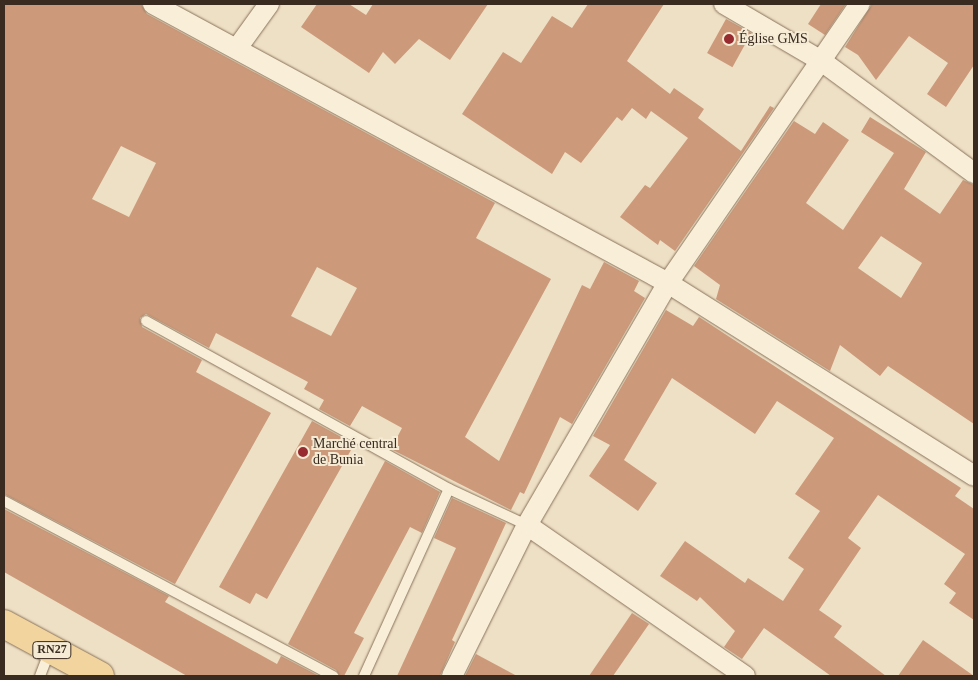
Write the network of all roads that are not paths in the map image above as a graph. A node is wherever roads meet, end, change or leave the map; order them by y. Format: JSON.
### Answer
{"nodes":[{"id":1,"x":153,"y":4,"type":"edge"},
{"id":2,"x":269,"y":4,"type":"edge"},
{"id":3,"x":724,"y":4,"type":"edge"},
{"id":4,"x":860,"y":4,"type":"edge"},
{"id":5,"x":238,"y":47,"type":"junction"},
{"id":6,"x":820,"y":60,"type":"junction"},
{"id":7,"x":974,"y":173,"type":"edge"},
{"id":8,"x":668,"y":283,"type":"junction"},
{"id":9,"x":146,"y":321,"type":"dead end"},
{"id":10,"x":974,"y":476,"type":"edge"},
{"id":11,"x":449,"y":489,"type":"junction"},
{"id":12,"x":4,"y":500,"type":"edge"},
{"id":13,"x":527,"y":525,"type":"junction"},
{"id":14,"x":4,"y":624,"type":"edge"},
{"id":15,"x":51,"y":649,"type":"junction"},
{"id":16,"x":40,"y":676,"type":"edge"},
{"id":17,"x":100,"y":676,"type":"edge"},
{"id":18,"x":332,"y":676,"type":"edge"},
{"id":19,"x":364,"y":676,"type":"edge"},
{"id":20,"x":452,"y":676,"type":"edge"},
{"id":21,"x":746,"y":676,"type":"edge"}],
"edges":[{"from":1,"to":5,"type":"street"},
{"from":2,"to":5,"type":"street"},
{"from":3,"to":6,"type":"street"},
{"from":4,"to":6,"type":"street"},
{"from":5,"to":8,"type":"street"},
{"from":6,"to":7,"type":"street"},
{"from":6,"to":8,"type":"street"},
{"from":8,"to":10,"type":"street"},
{"from":8,"to":13,"type":"street"},
{"from":9,"to":11,"type":"lane"},
{"from":11,"to":13,"type":"lane"},
{"from":11,"to":19,"type":"lane"},
{"from":12,"to":18,"type":"lane"},
{"from":13,"to":20,"type":"street"},
{"from":13,"to":21,"type":"street"},
{"from":14,"to":15,"type":"main road","number":"RN27"},
{"from":15,"to":16,"type":"lane"},
{"from":15,"to":17,"type":"main road","number":"RN27"}]}
